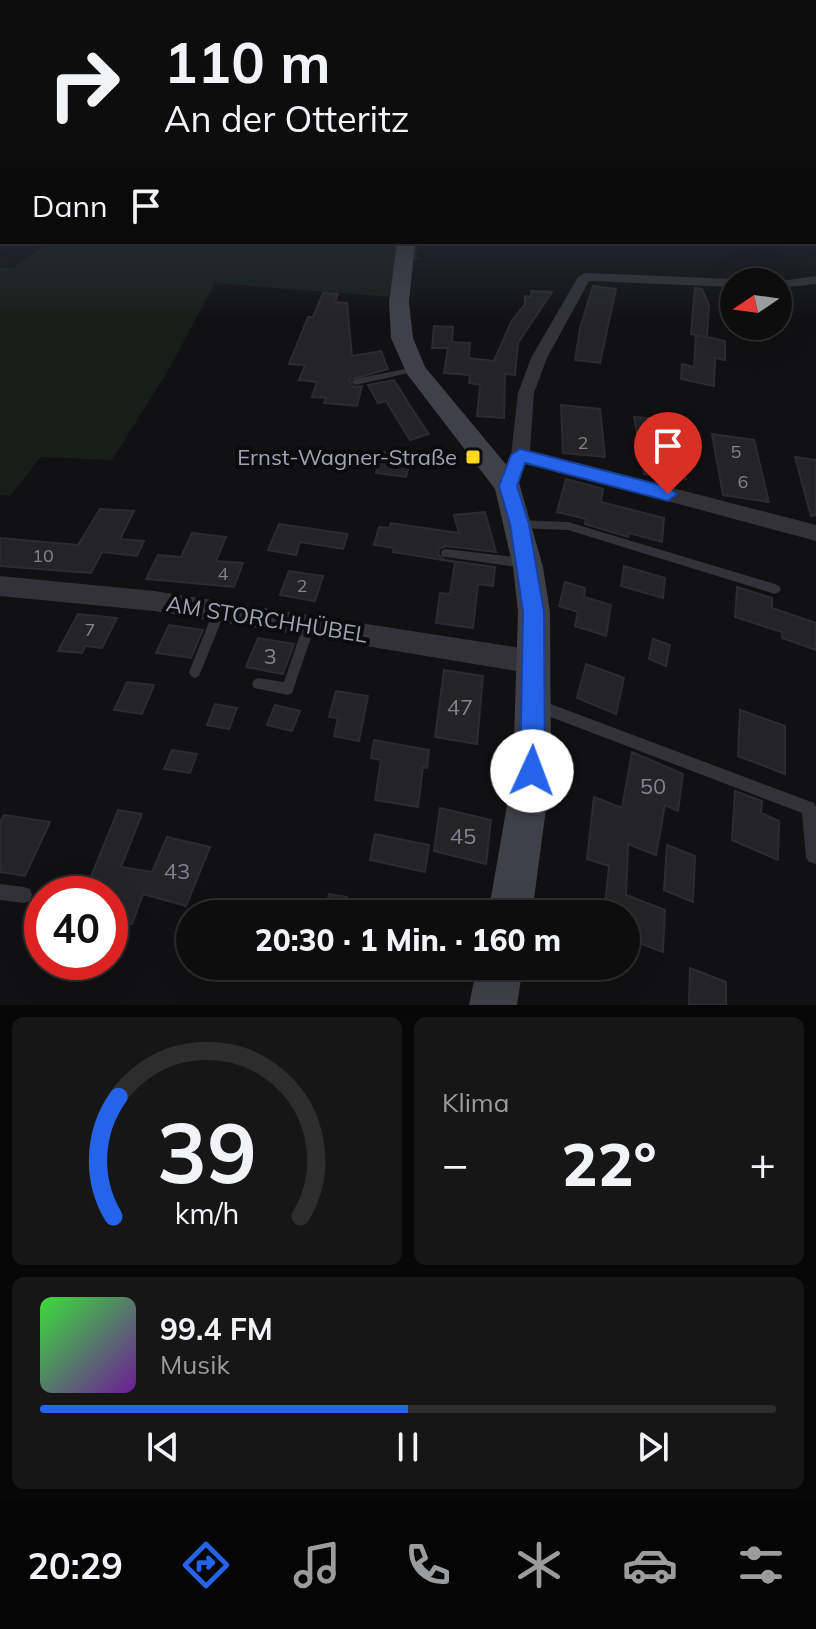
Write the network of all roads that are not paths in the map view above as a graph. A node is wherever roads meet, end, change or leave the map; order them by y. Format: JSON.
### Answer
{"nodes":[{"id":1,"x":406,"y":244,"type":"edge"},
{"id":2,"x":816,"y":280,"type":"edge"},
{"id":3,"x":720,"y":282,"type":"edge"},
{"id":4,"x":792,"y":283,"type":"edge"},
{"id":5,"x":415,"y":369,"type":"junction"},
{"id":6,"x":355,"y":382,"type":"dead end"},
{"id":7,"x":514,"y":470,"type":"junction"},
{"id":8,"x":520,"y":524,"type":"junction"},
{"id":9,"x":816,"y":533,"type":"edge"},
{"id":10,"x":446,"y":553,"type":"dead end"},
{"id":11,"x":528,"y":563,"type":"junction"},
{"id":12,"x":0,"y":586,"type":"edge"},
{"id":13,"x":775,"y":589,"type":"dead end"},
{"id":14,"x":219,"y":612,"type":"junction"},
{"id":15,"x":309,"y":626,"type":"junction"},
{"id":16,"x":534,"y":662,"type":"junction"},
{"id":17,"x":195,"y":672,"type":"dead end"},
{"id":18,"x":258,"y":684,"type":"dead end"},
{"id":19,"x":534,"y":704,"type":"junction"},
{"id":20,"x":814,"y":857,"type":"edge"},
{"id":21,"x":0,"y":892,"type":"edge"},
{"id":22,"x":24,"y":895,"type":"dead end"},
{"id":23,"x":512,"y":900,"type":"edge"},
{"id":24,"x":497,"y":980,"type":"edge"},
{"id":25,"x":493,"y":1005,"type":"edge"}],
"edges":[{"from":1,"to":5,"type":"street"},
{"from":2,"to":4,"type":"street"},
{"from":3,"to":7,"type":"street"},
{"from":5,"to":6,"type":"lane"},
{"from":5,"to":7,"type":"street"},
{"from":7,"to":8,"type":"street"},
{"from":7,"to":9,"type":"street"},
{"from":8,"to":11,"type":"street"},
{"from":8,"to":13,"type":"lane"},
{"from":10,"to":11,"type":"lane"},
{"from":11,"to":16,"type":"street"},
{"from":12,"to":14,"type":"street","name":"AM STORCHHÜBEL"},
{"from":14,"to":15,"type":"street","name":"AM STORCHHÜBEL"},
{"from":14,"to":17,"type":"lane"},
{"from":15,"to":16,"type":"street","name":"AM STORCHHÜBEL"},
{"from":15,"to":18,"type":"lane"},
{"from":16,"to":19,"type":"street"},
{"from":19,"to":20,"type":"lane"},
{"from":19,"to":23,"type":"street"},
{"from":21,"to":22,"type":"lane"},
{"from":24,"to":25,"type":"street"}]}
